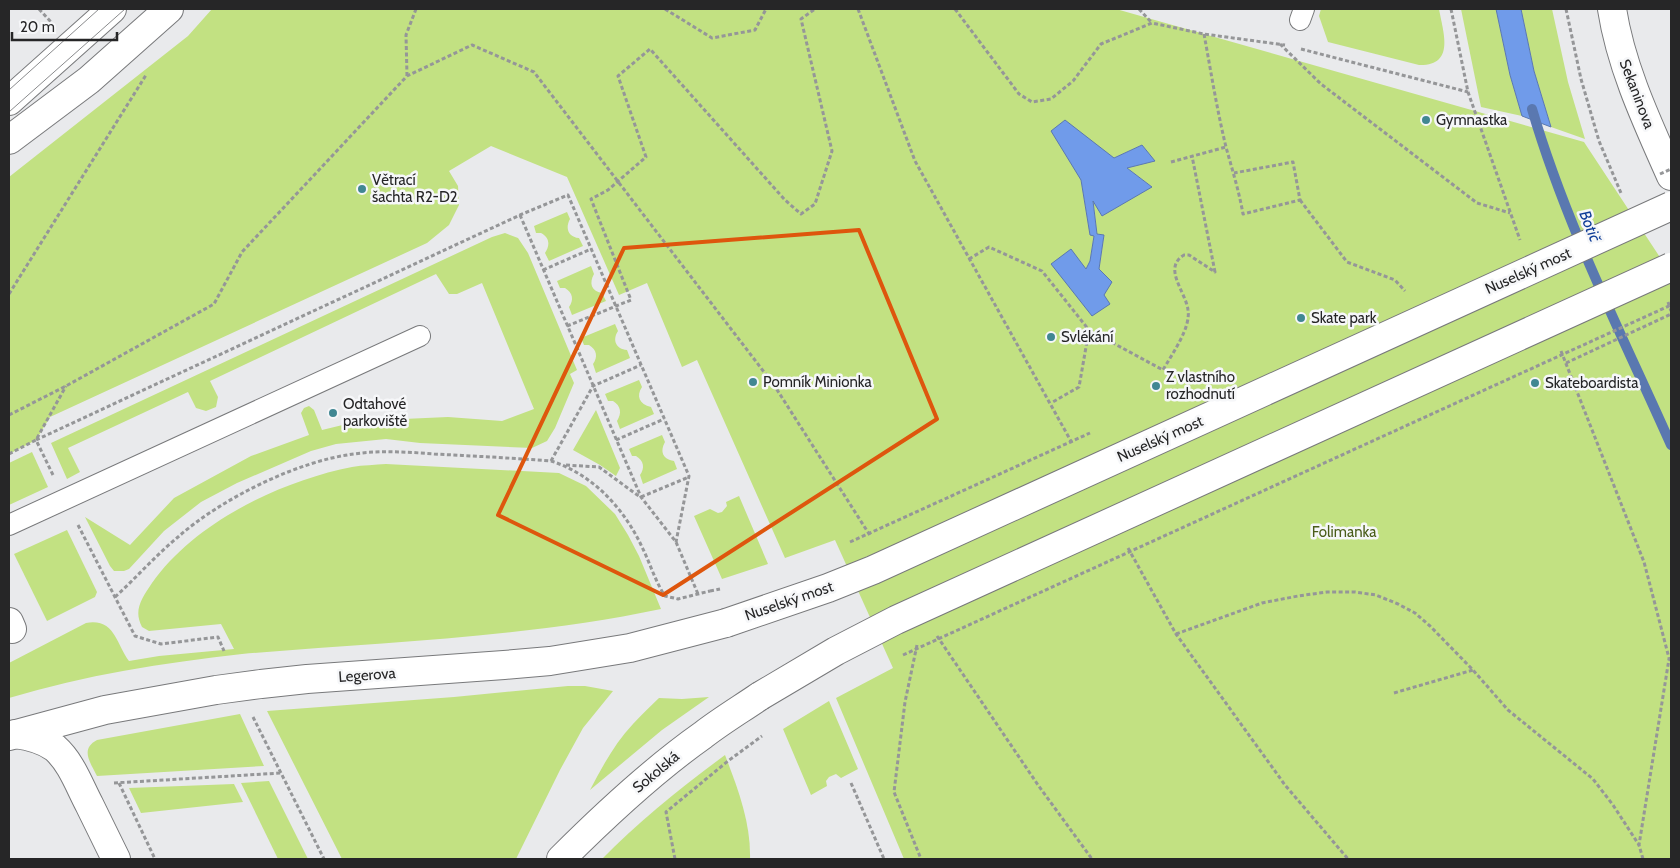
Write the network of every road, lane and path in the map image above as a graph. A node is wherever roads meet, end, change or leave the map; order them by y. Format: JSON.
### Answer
{"nodes":[{"id":1,"x":112,"y":9,"type":"edge"},
{"id":2,"x":169,"y":9,"type":"edge"},
{"id":3,"x":416,"y":9,"type":"edge"},
{"id":4,"x":666,"y":9,"type":"edge"},
{"id":5,"x":766,"y":9,"type":"edge"},
{"id":6,"x":815,"y":9,"type":"edge"},
{"id":7,"x":955,"y":9,"type":"edge"},
{"id":8,"x":1140,"y":9,"type":"edge"},
{"id":9,"x":1566,"y":9,"type":"edge"},
{"id":10,"x":1612,"y":9,"type":"edge"},
{"id":11,"x":1152,"y":23,"type":"junction"},
{"id":12,"x":1204,"y":34,"type":"junction"},
{"id":13,"x":1279,"y":44,"type":"junction"},
{"id":14,"x":1289,"y":46,"type":"dead end"},
{"id":15,"x":1298,"y":48,"type":"dead end"},
{"id":16,"x":149,"y":70,"type":"dead end"},
{"id":17,"x":406,"y":76,"type":"junction"},
{"id":18,"x":1468,"y":92,"type":"dead end"},
{"id":19,"x":9,"y":101,"type":"edge"},
{"id":20,"x":9,"y":140,"type":"edge"},
{"id":21,"x":1226,"y":147,"type":"junction"},
{"id":22,"x":1667,"y":152,"type":"edge"},
{"id":23,"x":1192,"y":156,"type":"junction"},
{"id":24,"x":1171,"y":162,"type":"dead end"},
{"id":25,"x":1234,"y":173,"type":"junction"},
{"id":26,"x":1662,"y":176,"type":"edge"},
{"id":27,"x":618,"y":182,"type":"junction"},
{"id":28,"x":1626,"y":189,"type":"dead end"},
{"id":29,"x":1617,"y":194,"type":"dead end"},
{"id":30,"x":1622,"y":195,"type":"dead end"},
{"id":31,"x":1671,"y":206,"type":"edge"},
{"id":32,"x":1510,"y":213,"type":"dead end"},
{"id":33,"x":520,"y":215,"type":"junction"},
{"id":34,"x":1526,"y":235,"type":"dead end"},
{"id":35,"x":1517,"y":239,"type":"dead end"},
{"id":36,"x":591,"y":249,"type":"junction"},
{"id":37,"x":970,"y":259,"type":"dead end"},
{"id":38,"x":1671,"y":266,"type":"edge"},
{"id":39,"x":542,"y":270,"type":"junction"},
{"id":40,"x":1409,"y":288,"type":"dead end"},
{"id":41,"x":1400,"y":292,"type":"dead end"},
{"id":42,"x":9,"y":294,"type":"edge"},
{"id":43,"x":1668,"y":302,"type":"dead end"},
{"id":44,"x":1671,"y":305,"type":"edge"},
{"id":45,"x":615,"y":306,"type":"junction"},
{"id":46,"x":1671,"y":312,"type":"edge"},
{"id":47,"x":567,"y":326,"type":"junction"},
{"id":48,"x":1088,"y":330,"type":"junction"},
{"id":49,"x":420,"y":336,"type":"dead end"},
{"id":50,"x":1566,"y":363,"type":"dead end"},
{"id":51,"x":641,"y":365,"type":"junction"},
{"id":52,"x":66,"y":386,"type":"junction"},
{"id":53,"x":593,"y":386,"type":"junction"},
{"id":54,"x":1051,"y":403,"type":"dead end"},
{"id":55,"x":9,"y":415,"type":"edge"},
{"id":56,"x":664,"y":419,"type":"junction"},
{"id":57,"x":1092,"y":432,"type":"dead end"},
{"id":58,"x":36,"y":440,"type":"junction"},
{"id":59,"x":616,"y":440,"type":"junction"},
{"id":60,"x":9,"y":454,"type":"edge"},
{"id":61,"x":551,"y":461,"type":"junction"},
{"id":62,"x":564,"y":465,"type":"junction"},
{"id":63,"x":689,"y":476,"type":"junction"},
{"id":64,"x":641,"y":497,"type":"junction"},
{"id":65,"x":845,"y":498,"type":"dead end"},
{"id":66,"x":65,"y":501,"type":"junction"},
{"id":67,"x":9,"y":525,"type":"edge"},
{"id":68,"x":676,"y":542,"type":"junction"},
{"id":69,"x":847,"y":543,"type":"dead end"},
{"id":70,"x":727,"y":587,"type":"dead end"},
{"id":71,"x":698,"y":594,"type":"junction"},
{"id":72,"x":115,"y":597,"type":"junction"},
{"id":73,"x":726,"y":623,"type":"joint"},
{"id":74,"x":934,"y":631,"type":"dead end"},
{"id":75,"x":1176,"y":634,"type":"dead end"},
{"id":76,"x":917,"y":644,"type":"dead end"},
{"id":77,"x":224,"y":651,"type":"dead end"},
{"id":78,"x":898,"y":657,"type":"dead end"},
{"id":79,"x":1671,"y":662,"type":"edge"},
{"id":80,"x":1473,"y":670,"type":"junction"},
{"id":81,"x":1394,"y":693,"type":"dead end"},
{"id":82,"x":253,"y":715,"type":"dead end"},
{"id":83,"x":767,"y":732,"type":"dead end"},
{"id":84,"x":12,"y":735,"type":"edge"},
{"id":85,"x":281,"y":773,"type":"junction"},
{"id":86,"x":119,"y":783,"type":"junction"},
{"id":87,"x":851,"y":783,"type":"dead end"},
{"id":88,"x":80,"y":785,"type":"junction"},
{"id":89,"x":1639,"y":845,"type":"junction"},
{"id":90,"x":116,"y":859,"type":"edge"},
{"id":91,"x":155,"y":859,"type":"edge"},
{"id":92,"x":324,"y":859,"type":"edge"},
{"id":93,"x":561,"y":859,"type":"edge"},
{"id":94,"x":675,"y":859,"type":"edge"},
{"id":95,"x":884,"y":859,"type":"edge"},
{"id":96,"x":921,"y":859,"type":"edge"},
{"id":97,"x":1092,"y":859,"type":"edge"},
{"id":98,"x":1643,"y":859,"type":"edge"}],
"edges":[{"from":1,"to":19,"type":"main road"},
{"from":2,"to":20,"type":"main road"},
{"from":3,"to":17,"type":"path"},
{"from":4,"to":5,"type":"path"},
{"from":6,"to":27,"type":"path"},
{"from":7,"to":11,"type":"path"},
{"from":8,"to":11,"type":"path"},
{"from":9,"to":30,"type":"path"},
{"from":10,"to":22,"type":"main road","name":"Sekaninova"},
{"from":11,"to":12,"type":"path"},
{"from":12,"to":13,"type":"path"},
{"from":12,"to":21,"type":"path"},
{"from":13,"to":14,"type":"path"},
{"from":13,"to":32,"type":"path"},
{"from":15,"to":18,"type":"path"},
{"from":16,"to":42,"type":"path"},
{"from":17,"to":27,"type":"path"},
{"from":17,"to":52,"type":"path"},
{"from":21,"to":23,"type":"path"},
{"from":21,"to":25,"type":"path"},
{"from":22,"to":26,"type":"main road","name":"Sekaninova"},
{"from":22,"to":26,"type":"path","bridge":true},
{"from":23,"to":24,"type":"path"},
{"from":23,"to":48,"type":"path"},
{"from":25,"to":25,"type":"path"},
{"from":27,"to":45,"type":"path"},
{"from":27,"to":65,"type":"path"},
{"from":28,"to":29,"type":"path"},
{"from":31,"to":73,"type":"main road","name":"Nuselský most","bridge":true},
{"from":33,"to":36,"type":"path"},
{"from":33,"to":39,"type":"path"},
{"from":33,"to":58,"type":"path"},
{"from":34,"to":35,"type":"path"},
{"from":36,"to":39,"type":"path"},
{"from":36,"to":45,"type":"path"},
{"from":37,"to":48,"type":"path"},
{"from":38,"to":93,"type":"main road","name":"Sokolská","bridge":true},
{"from":39,"to":47,"type":"path"},
{"from":40,"to":41,"type":"path"},
{"from":43,"to":46,"type":"path"},
{"from":44,"to":78,"type":"path","bridge":true},
{"from":45,"to":47,"type":"path"},
{"from":45,"to":51,"type":"path"},
{"from":46,"to":50,"type":"path"},
{"from":47,"to":53,"type":"path"},
{"from":48,"to":54,"type":"path"},
{"from":49,"to":66,"type":"lane"},
{"from":51,"to":53,"type":"path"},
{"from":51,"to":56,"type":"path"},
{"from":52,"to":55,"type":"path"},
{"from":52,"to":58,"type":"path"},
{"from":53,"to":59,"type":"path"},
{"from":53,"to":61,"type":"path"},
{"from":56,"to":59,"type":"path"},
{"from":56,"to":63,"type":"path"},
{"from":57,"to":69,"type":"path","bridge":true},
{"from":58,"to":60,"type":"path"},
{"from":58,"to":66,"type":"path"},
{"from":59,"to":64,"type":"path"},
{"from":61,"to":62,"type":"path"},
{"from":61,"to":72,"type":"path"},
{"from":62,"to":64,"type":"path"},
{"from":62,"to":71,"type":"path"},
{"from":63,"to":64,"type":"path"},
{"from":63,"to":68,"type":"path"},
{"from":64,"to":68,"type":"path"},
{"from":66,"to":67,"type":"lane"},
{"from":66,"to":72,"type":"path"},
{"from":68,"to":71,"type":"path"},
{"from":70,"to":71,"type":"path","bridge":true},
{"from":72,"to":77,"type":"path"},
{"from":73,"to":84,"type":"main road","name":"Legerova"},
{"from":74,"to":97,"type":"path"},
{"from":75,"to":80,"type":"path"},
{"from":76,"to":96,"type":"path"},
{"from":79,"to":89,"type":"path"},
{"from":80,"to":81,"type":"path"},
{"from":80,"to":89,"type":"path"},
{"from":82,"to":85,"type":"path"},
{"from":83,"to":94,"type":"path"},
{"from":84,"to":88,"type":"main road"},
{"from":85,"to":86,"type":"path"},
{"from":85,"to":92,"type":"path"},
{"from":86,"to":88,"type":"path"},
{"from":86,"to":91,"type":"path"},
{"from":87,"to":95,"type":"path"},
{"from":88,"to":90,"type":"main road"},
{"from":89,"to":98,"type":"path"}]}
